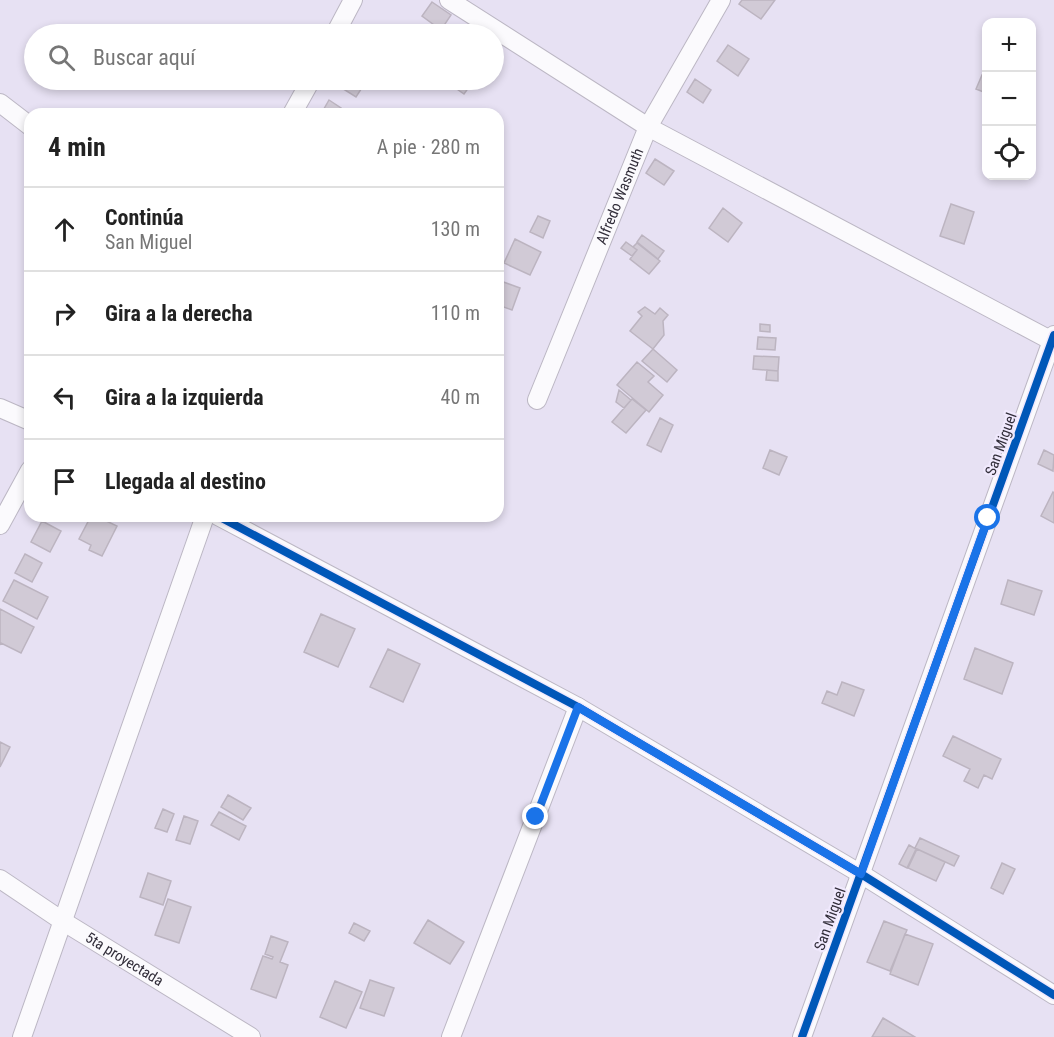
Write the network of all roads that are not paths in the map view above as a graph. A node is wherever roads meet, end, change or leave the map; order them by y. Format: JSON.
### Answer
{"nodes":[{"id":1,"x":353,"y":0,"type":"edge"},
{"id":2,"x":449,"y":0,"type":"edge"},
{"id":3,"x":721,"y":0,"type":"edge"},
{"id":4,"x":340,"y":24,"type":"edge"},
{"id":5,"x":486,"y":24,"type":"edge"},
{"id":6,"x":504,"y":35,"type":"edge"},
{"id":7,"x":305,"y":90,"type":"edge"},
{"id":8,"x":0,"y":103,"type":"edge"},
{"id":9,"x":295,"y":108,"type":"edge"},
{"id":10,"x":24,"y":121,"type":"edge"},
{"id":11,"x":648,"y":128,"type":"junction"},
{"id":12,"x":1053,"y":338,"type":"edge"},
{"id":13,"x":537,"y":400,"type":"dead end"},
{"id":14,"x":0,"y":408,"type":"edge"},
{"id":15,"x":24,"y":418,"type":"edge"},
{"id":16,"x":24,"y":481,"type":"edge"},
{"id":17,"x":203,"y":522,"type":"edge"},
{"id":18,"x":229,"y":522,"type":"edge"},
{"id":19,"x":0,"y":525,"type":"edge"},
{"id":20,"x":578,"y":707,"type":"junction"},
{"id":21,"x":861,"y":874,"type":"junction"},
{"id":22,"x":0,"y":879,"type":"edge"},
{"id":23,"x":64,"y":922,"type":"junction"},
{"id":24,"x":1054,"y":994,"type":"edge"},
{"id":25,"x":22,"y":1037,"type":"edge"},
{"id":26,"x":251,"y":1037,"type":"edge"},
{"id":27,"x":451,"y":1037,"type":"edge"},
{"id":28,"x":802,"y":1037,"type":"edge"}],
"edges":[{"from":1,"to":4,"type":"street"},
{"from":2,"to":5,"type":"street"},
{"from":3,"to":11,"type":"street","name":"Alfredo Wasmuth"},
{"from":6,"to":11,"type":"street"},
{"from":7,"to":9,"type":"street"},
{"from":8,"to":10,"type":"street"},
{"from":11,"to":12,"type":"street"},
{"from":11,"to":13,"type":"street","name":"Alfredo Wasmuth"},
{"from":12,"to":21,"type":"street","name":"San Miguel"},
{"from":14,"to":15,"type":"street"},
{"from":16,"to":19,"type":"street"},
{"from":17,"to":23,"type":"street"},
{"from":18,"to":20,"type":"street"},
{"from":20,"to":21,"type":"street"},
{"from":20,"to":27,"type":"street"},
{"from":21,"to":24,"type":"street"},
{"from":21,"to":28,"type":"street","name":"San Miguel"},
{"from":22,"to":23,"type":"street","name":"5ta proyectada"},
{"from":23,"to":25,"type":"street"},
{"from":23,"to":26,"type":"street","name":"5ta proyectada"}]}
